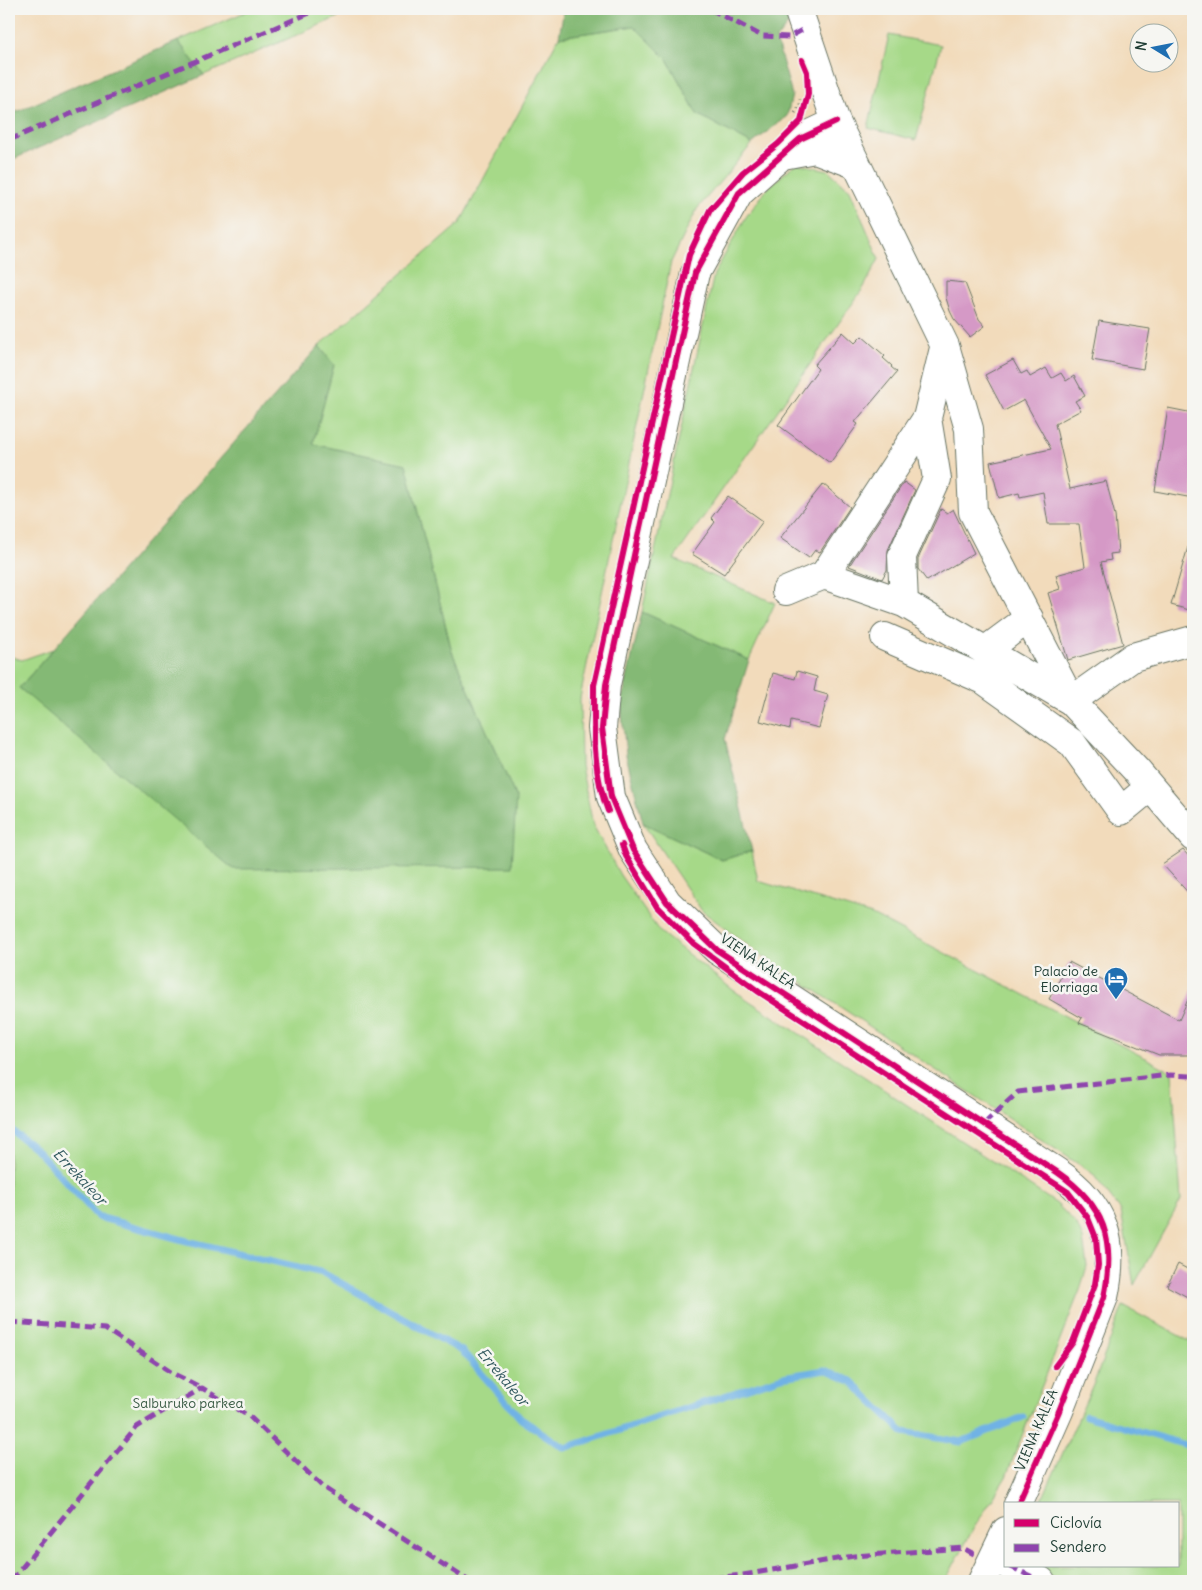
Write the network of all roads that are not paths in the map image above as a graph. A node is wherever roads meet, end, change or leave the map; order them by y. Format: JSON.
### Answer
{"nodes":[{"id":1,"x":798,"y":9,"type":"edge"},
{"id":2,"x":814,"y":85,"type":"junction"},
{"id":3,"x":836,"y":122,"type":"junction"},
{"id":4,"x":793,"y":134,"type":"junction"},
{"id":5,"x":857,"y":165,"type":"junction"},
{"id":6,"x":945,"y":346,"type":"junction"},
{"id":7,"x":927,"y":418,"type":"junction"},
{"id":8,"x":824,"y":575,"type":"junction"},
{"id":9,"x":786,"y":591,"type":"dead end"},
{"id":10,"x":904,"y":603,"type":"junction"},
{"id":11,"x":1029,"y":618,"type":"junction"},
{"id":12,"x":885,"y":637,"type":"dead end"},
{"id":13,"x":1193,"y":640,"type":"edge"},
{"id":14,"x":986,"y":650,"type":"junction"},
{"id":15,"x":1072,"y":701,"type":"junction"},
{"id":16,"x":1150,"y":787,"type":"junction"},
{"id":17,"x":1193,"y":837,"type":"edge"},
{"id":18,"x":1019,"y":1502,"type":"edge"},
{"id":19,"x":1004,"y":1535,"type":"edge"},
{"id":20,"x":1013,"y":1568,"type":"edge"},
{"id":21,"x":982,"y":1581,"type":"edge"},
{"id":22,"x":1041,"y":1581,"type":"edge"}],
"edges":[{"from":1,"to":2,"type":"street"},
{"from":2,"to":3,"type":"street"},
{"from":2,"to":4,"type":"street"},
{"from":3,"to":4,"type":"street","name":"VIENA KALEA"},
{"from":3,"to":5,"type":"street"},
{"from":4,"to":5,"type":"street"},
{"from":4,"to":18,"type":"street","name":"VIENA KALEA"},
{"from":5,"to":6,"type":"street"},
{"from":6,"to":7,"type":"street"},
{"from":6,"to":11,"type":"street"},
{"from":7,"to":8,"type":"street"},
{"from":7,"to":10,"type":"street"},
{"from":8,"to":9,"type":"street"},
{"from":8,"to":10,"type":"street"},
{"from":10,"to":14,"type":"street"},
{"from":11,"to":14,"type":"street"},
{"from":11,"to":15,"type":"street"},
{"from":12,"to":16,"type":"street"},
{"from":13,"to":15,"type":"street"},
{"from":14,"to":15,"type":"street"},
{"from":15,"to":16,"type":"street"},
{"from":16,"to":17,"type":"street"},
{"from":19,"to":21,"type":"street"},
{"from":20,"to":22,"type":"street"}]}
